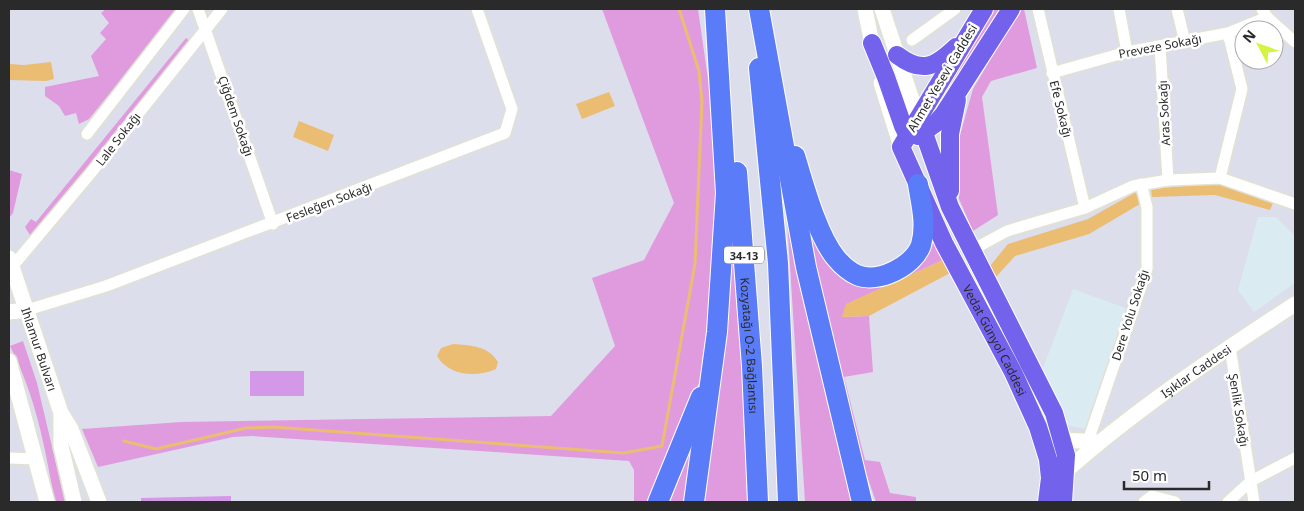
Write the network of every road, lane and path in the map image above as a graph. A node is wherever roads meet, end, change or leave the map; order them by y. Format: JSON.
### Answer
{"nodes":[{"id":1,"x":184,"y":9,"type":"edge"},
{"id":2,"x":198,"y":9,"type":"edge"},
{"id":3,"x":222,"y":9,"type":"edge"},
{"id":4,"x":477,"y":9,"type":"edge"},
{"id":5,"x":716,"y":9,"type":"edge"},
{"id":6,"x":753,"y":9,"type":"edge"},
{"id":7,"x":759,"y":9,"type":"edge"},
{"id":8,"x":865,"y":9,"type":"edge"},
{"id":9,"x":882,"y":9,"type":"edge"},
{"id":10,"x":955,"y":9,"type":"edge"},
{"id":11,"x":984,"y":9,"type":"edge"},
{"id":12,"x":1010,"y":9,"type":"edge"},
{"id":13,"x":1038,"y":9,"type":"edge"},
{"id":14,"x":1119,"y":9,"type":"edge"},
{"id":15,"x":1177,"y":9,"type":"edge"},
{"id":16,"x":1265,"y":13,"type":"edge"},
{"id":17,"x":206,"y":29,"type":"junction"},
{"id":18,"x":1228,"y":33,"type":"junction"},
{"id":19,"x":969,"y":34,"type":"junction"},
{"id":20,"x":912,"y":40,"type":"dead end"},
{"id":21,"x":1185,"y":42,"type":"junction"},
{"id":22,"x":1295,"y":42,"type":"edge"},
{"id":23,"x":872,"y":43,"type":"joint"},
{"id":24,"x":1160,"y":46,"type":"junction"},
{"id":25,"x":1127,"y":52,"type":"junction"},
{"id":26,"x":897,"y":56,"type":"junction"},
{"id":27,"x":1052,"y":73,"type":"junction"},
{"id":28,"x":774,"y":83,"type":"junction"},
{"id":29,"x":960,"y":91,"type":"junction"},
{"id":30,"x":917,"y":116,"type":"junction"},
{"id":31,"x":87,"y":134,"type":"dead end"},
{"id":32,"x":911,"y":138,"type":"junction"},
{"id":33,"x":1220,"y":178,"type":"junction"},
{"id":34,"x":1168,"y":180,"type":"junction"},
{"id":35,"x":918,"y":184,"type":"junction"},
{"id":36,"x":1141,"y":184,"type":"junction"},
{"id":37,"x":1295,"y":204,"type":"edge"},
{"id":38,"x":950,"y":207,"type":"junction"},
{"id":39,"x":1085,"y":208,"type":"junction"},
{"id":40,"x":273,"y":224,"type":"junction"},
{"id":41,"x":972,"y":250,"type":"junction"},
{"id":42,"x":10,"y":263,"type":"edge"},
{"id":43,"x":1295,"y":304,"type":"edge"},
{"id":44,"x":27,"y":310,"type":"junction"},
{"id":45,"x":9,"y":312,"type":"edge"},
{"id":46,"x":717,"y":332,"type":"junction"},
{"id":47,"x":1230,"y":347,"type":"junction"},
{"id":48,"x":9,"y":361,"type":"edge"},
{"id":49,"x":61,"y":413,"type":"junction"},
{"id":50,"x":848,"y":439,"type":"junction"},
{"id":51,"x":1063,"y":440,"type":"junction"},
{"id":52,"x":1093,"y":442,"type":"junction"},
{"id":53,"x":9,"y":458,"type":"edge"},
{"id":54,"x":1295,"y":458,"type":"edge"},
{"id":55,"x":37,"y":459,"type":"junction"},
{"id":56,"x":1066,"y":471,"type":"junction"},
{"id":57,"x":1251,"y":481,"type":"junction"},
{"id":58,"x":37,"y":502,"type":"edge"},
{"id":59,"x":47,"y":502,"type":"edge"},
{"id":60,"x":74,"y":502,"type":"edge"},
{"id":61,"x":99,"y":502,"type":"edge"},
{"id":62,"x":658,"y":502,"type":"edge"},
{"id":63,"x":694,"y":502,"type":"edge"},
{"id":64,"x":758,"y":502,"type":"edge"},
{"id":65,"x":788,"y":502,"type":"edge"},
{"id":66,"x":862,"y":502,"type":"edge"},
{"id":67,"x":868,"y":502,"type":"edge"},
{"id":68,"x":1047,"y":502,"type":"edge"},
{"id":69,"x":1063,"y":502,"type":"edge"},
{"id":70,"x":1144,"y":502,"type":"edge"},
{"id":71,"x":1175,"y":502,"type":"edge"},
{"id":72,"x":1228,"y":502,"type":"edge"},
{"id":73,"x":1254,"y":502,"type":"edge"}],
"edges":[{"from":1,"to":31,"type":"street"},
{"from":2,"to":17,"type":"street","name":"Çiğdem Sokağı"},
{"from":3,"to":17,"type":"street","name":"Lale Sokağı"},
{"from":4,"to":40,"type":"street","name":"Fesleğen Sokağı"},
{"from":5,"to":46,"type":"highway"},
{"from":5,"to":64,"type":"highway","name":"Kozyatağı O-2 Bağlantısı","number":"34-13"},
{"from":6,"to":65,"type":"highway","number":"34-13"},
{"from":7,"to":28,"type":"highway"},
{"from":8,"to":23,"type":"main road"},
{"from":9,"to":26,"type":"main road"},
{"from":10,"to":20,"type":"street"},
{"from":11,"to":19,"type":"main road","name":"Ahmet Yesevi Caddesi"},
{"from":12,"to":29,"type":"main road","name":"Ahmet Yesevi Caddesi"},
{"from":13,"to":27,"type":"street","name":"Efe Sokağı"},
{"from":14,"to":25,"type":"street"},
{"from":15,"to":21,"type":"street"},
{"from":16,"to":18,"type":"street","name":"Preveze Sokağı"},
{"from":16,"to":22,"type":"street"},
{"from":17,"to":40,"type":"street","name":"Çiğdem Sokağı"},
{"from":17,"to":42,"type":"street","name":"Lale Sokağı"},
{"from":18,"to":21,"type":"street","name":"Preveze Sokağı"},
{"from":18,"to":33,"type":"street"},
{"from":19,"to":26,"type":"main road"},
{"from":19,"to":30,"type":"main road","name":"Ahmet Yesevi Caddesi"},
{"from":21,"to":24,"type":"street","name":"Preveze Sokağı"},
{"from":23,"to":32,"type":"main road"},
{"from":24,"to":25,"type":"street","name":"Preveze Sokağı"},
{"from":24,"to":34,"type":"street","name":"Aras Sokağı"},
{"from":25,"to":27,"type":"street","name":"Preveze Sokağı"},
{"from":26,"to":30,"type":"main road"},
{"from":27,"to":39,"type":"street","name":"Efe Sokağı"},
{"from":28,"to":35,"type":"highway"},
{"from":28,"to":50,"type":"highway"},
{"from":29,"to":32,"type":"main road"},
{"from":29,"to":38,"type":"main road"},
{"from":30,"to":32,"type":"main road","name":"Ahmet Yesevi Caddesi"},
{"from":32,"to":35,"type":"main road","name":"Vedat Günyol Caddesi"},
{"from":32,"to":38,"type":"main road","name":"Vedat Günyol Caddesi"},
{"from":33,"to":34,"type":"street"},
{"from":33,"to":37,"type":"street"},
{"from":34,"to":36,"type":"street"},
{"from":35,"to":68,"type":"main road","name":"Vedat Günyol Caddesi"},
{"from":36,"to":39,"type":"street"},
{"from":36,"to":52,"type":"street","name":"Dere Yolu Sokağı"},
{"from":38,"to":41,"type":"main road","name":"Vedat Günyol Caddesi"},
{"from":39,"to":41,"type":"street"},
{"from":40,"to":44,"type":"street","name":"Fesleğen Sokağı"},
{"from":41,"to":51,"type":"main road","name":"Vedat Günyol Caddesi"},
{"from":42,"to":44,"type":"main road","name":"Ihlamur Bulvarı"},
{"from":43,"to":47,"type":"main road","name":"Işıklar Caddesi"},
{"from":44,"to":45,"type":"main road"},
{"from":44,"to":49,"type":"main road","name":"Ihlamur Bulvarı"},
{"from":46,"to":62,"type":"highway"},
{"from":46,"to":63,"type":"highway"},
{"from":47,"to":52,"type":"main road","name":"Işıklar Caddesi"},
{"from":47,"to":57,"type":"street","name":"Şenlik Sokağı"},
{"from":48,"to":55,"type":"main road"},
{"from":49,"to":60,"type":"main road","name":"Ihlamur Bulvarı"},
{"from":49,"to":61,"type":"main road","name":"Ihlamur Bulvarı"},
{"from":50,"to":66,"type":"highway"},
{"from":50,"to":67,"type":"highway"},
{"from":51,"to":52,"type":"main road"},
{"from":51,"to":56,"type":"main road","name":"Vedat Günyol Caddesi"},
{"from":52,"to":56,"type":"main road","name":"Işıklar Caddesi"},
{"from":53,"to":55,"type":"street"},
{"from":54,"to":57,"type":"street"},
{"from":55,"to":58,"type":"main road"},
{"from":55,"to":59,"type":"main road"},
{"from":56,"to":69,"type":"main road","name":"Vedat Günyol Caddesi"},
{"from":57,"to":72,"type":"street"},
{"from":57,"to":73,"type":"street","name":"Şenlik Sokağı"},
{"from":70,"to":71,"type":"street"}]}
